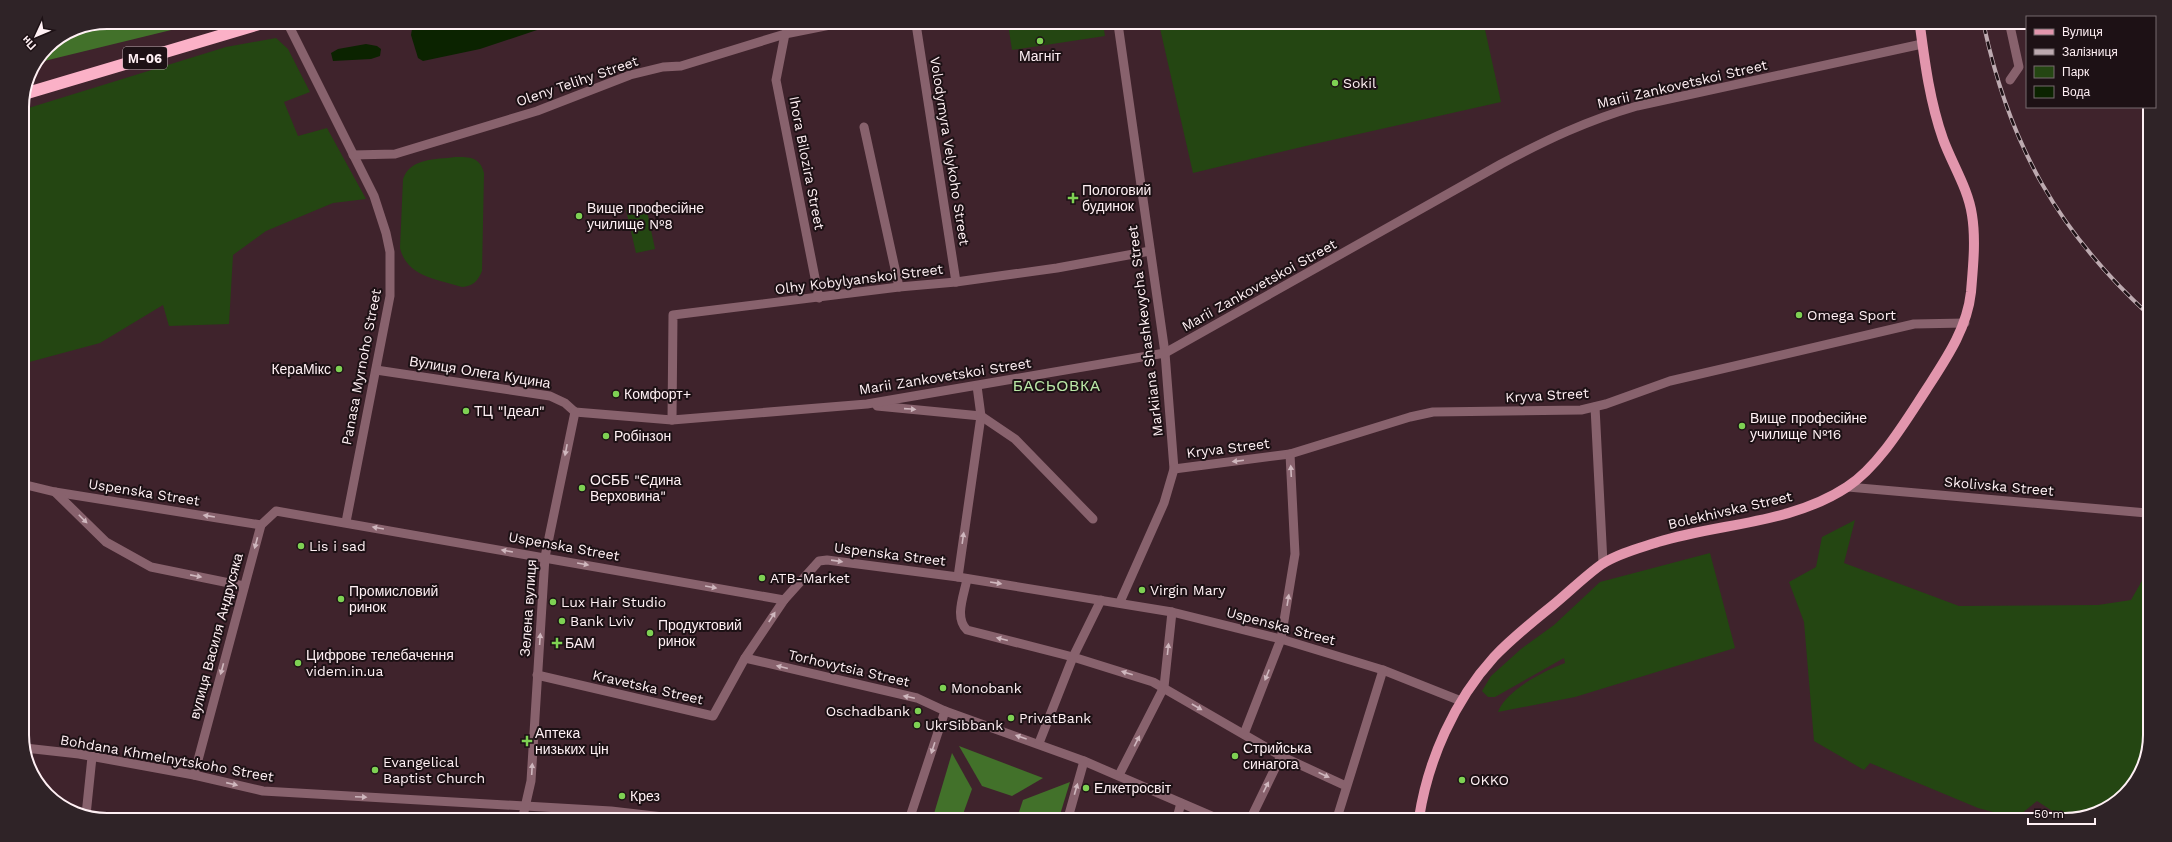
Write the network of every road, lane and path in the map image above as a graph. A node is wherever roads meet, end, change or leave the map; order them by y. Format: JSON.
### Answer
{"nodes":[{"id":1,"x":242,"y":29,"type":"edge"},
{"id":2,"x":290,"y":29,"type":"edge"},
{"id":3,"x":810,"y":29,"type":"edge"},
{"id":4,"x":917,"y":29,"type":"edge"},
{"id":5,"x":1119,"y":29,"type":"edge"},
{"id":6,"x":1920,"y":29,"type":"edge"},
{"id":7,"x":2011,"y":29,"type":"edge"},
{"id":8,"x":785,"y":34,"type":"junction"},
{"id":9,"x":1922,"y":44,"type":"junction"},
{"id":10,"x":2010,"y":80,"type":"dead end"},
{"id":11,"x":31,"y":92,"type":"edge"},
{"id":12,"x":864,"y":127,"type":"dead end"},
{"id":13,"x":353,"y":155,"type":"junction"},
{"id":14,"x":1150,"y":251,"type":"junction"},
{"id":15,"x":956,"y":282,"type":"junction"},
{"id":16,"x":899,"y":287,"type":"junction"},
{"id":17,"x":819,"y":298,"type":"junction"},
{"id":18,"x":1965,"y":323,"type":"junction"},
{"id":19,"x":1165,"y":353,"type":"junction"},
{"id":20,"x":376,"y":370,"type":"junction"},
{"id":21,"x":977,"y":386,"type":"junction"},
{"id":22,"x":857,"y":405,"type":"junction"},
{"id":23,"x":1595,"y":407,"type":"junction"},
{"id":24,"x":575,"y":412,"type":"junction"},
{"id":25,"x":981,"y":416,"type":"junction"},
{"id":26,"x":672,"y":420,"type":"junction"},
{"id":27,"x":1290,"y":454,"type":"junction"},
{"id":28,"x":1174,"y":469,"type":"junction"},
{"id":29,"x":29,"y":486,"type":"edge"},
{"id":30,"x":1848,"y":487,"type":"junction"},
{"id":31,"x":55,"y":492,"type":"junction"},
{"id":32,"x":2143,"y":513,"type":"edge"},
{"id":33,"x":1093,"y":519,"type":"dead end"},
{"id":34,"x":346,"y":522,"type":"junction"},
{"id":35,"x":261,"y":525,"type":"junction"},
{"id":36,"x":545,"y":557,"type":"junction"},
{"id":37,"x":1604,"y":564,"type":"junction"},
{"id":38,"x":963,"y":578,"type":"junction"},
{"id":39,"x":244,"y":586,"type":"junction"},
{"id":40,"x":784,"y":600,"type":"junction"},
{"id":41,"x":1101,"y":600,"type":"junction"},
{"id":42,"x":1120,"y":602,"type":"junction"},
{"id":43,"x":1172,"y":612,"type":"junction"},
{"id":44,"x":1282,"y":639,"type":"junction"},
{"id":45,"x":1073,"y":657,"type":"junction"},
{"id":46,"x":745,"y":658,"type":"junction"},
{"id":47,"x":1383,"y":670,"type":"junction"},
{"id":48,"x":537,"y":675,"type":"junction"},
{"id":49,"x":1164,"y":687,"type":"junction"},
{"id":50,"x":1461,"y":701,"type":"junction"},
{"id":51,"x":945,"y":711,"type":"junction"},
{"id":52,"x":1244,"y":734,"type":"junction"},
{"id":53,"x":1039,"y":743,"type":"junction"},
{"id":54,"x":31,"y":749,"type":"edge"},
{"id":55,"x":1282,"y":756,"type":"junction"},
{"id":56,"x":92,"y":757,"type":"junction"},
{"id":57,"x":1084,"y":761,"type":"junction"},
{"id":58,"x":194,"y":775,"type":"junction"},
{"id":59,"x":1119,"y":775,"type":"junction"},
{"id":60,"x":1346,"y":786,"type":"junction"},
{"id":61,"x":1181,"y":803,"type":"junction"},
{"id":62,"x":525,"y":807,"type":"junction"},
{"id":63,"x":87,"y":810,"type":"edge"},
{"id":64,"x":523,"y":813,"type":"edge"},
{"id":65,"x":598,"y":813,"type":"edge"},
{"id":66,"x":911,"y":813,"type":"edge"},
{"id":67,"x":1069,"y":813,"type":"edge"},
{"id":68,"x":1178,"y":813,"type":"edge"},
{"id":69,"x":1204,"y":813,"type":"edge"},
{"id":70,"x":1254,"y":813,"type":"edge"},
{"id":71,"x":1338,"y":813,"type":"edge"},
{"id":72,"x":1420,"y":813,"type":"edge"}],
"edges":[{"from":1,"to":11,"type":"highway","number":"М-06"},
{"from":2,"to":13,"type":"street","name":"Panasa Myrnoho Street"},
{"from":3,"to":8,"type":"street","name":"Oleny Telihy Street"},
{"from":4,"to":15,"type":"street","name":"Volodymyra Velykoho Street"},
{"from":5,"to":14,"type":"street","name":"Markiiana Shashkevycha Street"},
{"from":6,"to":9,"type":"main road","name":"Bolekhivska Street"},
{"from":7,"to":10,"type":"street"},
{"from":8,"to":13,"type":"street","name":"Oleny Telihy Street"},
{"from":8,"to":17,"type":"street","name":"Ihora Bilozira Street"},
{"from":9,"to":18,"type":"main road","name":"Bolekhivska Street"},
{"from":9,"to":19,"type":"street","name":"Marii Zankovetskoi Street"},
{"from":12,"to":16,"type":"street"},
{"from":13,"to":20,"type":"street","name":"Panasa Myrnoho Street"},
{"from":14,"to":15,"type":"street","name":"Olhy Kobylyanskoi Street"},
{"from":14,"to":19,"type":"street","name":"Markiiana Shashkevycha Street"},
{"from":15,"to":16,"type":"street","name":"Olhy Kobylyanskoi Street"},
{"from":16,"to":17,"type":"street","name":"Olhy Kobylyanskoi Street"},
{"from":17,"to":26,"type":"street","name":"Olhy Kobylyanskoi Street"},
{"from":18,"to":23,"type":"street","name":"Kryva Street"},
{"from":18,"to":30,"type":"main road","name":"Bolekhivska Street"},
{"from":19,"to":21,"type":"street","name":"Marii Zankovetskoi Street"},
{"from":19,"to":28,"type":"street","name":"Markiiana Shashkevycha Street"},
{"from":20,"to":24,"type":"street","name":"Вулиця Олега Куцина"},
{"from":20,"to":34,"type":"street","name":"Panasa Myrnoho Street"},
{"from":21,"to":22,"type":"street","name":"Marii Zankovetskoi Street"},
{"from":21,"to":25,"type":"street"},
{"from":22,"to":25,"type":"street","one_way":true},
{"from":22,"to":26,"type":"street","name":"Marii Zankovetskoi Street"},
{"from":23,"to":27,"type":"street","name":"Kryva Street"},
{"from":23,"to":37,"type":"street"},
{"from":24,"to":26,"type":"street","name":"Marii Zankovetskoi Street"},
{"from":24,"to":36,"type":"street","name":"Зелена вулиця","one_way":true},
{"from":25,"to":33,"type":"street"},
{"from":38,"to":25,"type":"street","one_way":true},
{"from":27,"to":28,"type":"street","name":"Kryva Street","one_way":true},
{"from":44,"to":27,"type":"street","one_way":true},
{"from":28,"to":42,"type":"street","name":"Markiiana Shashkevycha Street"},
{"from":29,"to":31,"type":"street","name":"Uspenska Street"},
{"from":30,"to":32,"type":"street","name":"Skolivska Street"},
{"from":30,"to":37,"type":"main road","name":"Bolekhivska Street"},
{"from":35,"to":31,"type":"street","name":"Uspenska Street","one_way":true},
{"from":31,"to":39,"type":"street","one_way":true},
{"from":34,"to":35,"type":"street","name":"Uspenska Street"},
{"from":36,"to":34,"type":"street","name":"Uspenska Street","one_way":true},
{"from":35,"to":39,"type":"street","name":"вулиця Василя Андрусяка","one_way":true},
{"from":36,"to":40,"type":"street","name":"Uspenska Street","one_way":true},
{"from":48,"to":36,"type":"street","name":"Зелена вулиця","one_way":true},
{"from":37,"to":50,"type":"main road","name":"Bolekhivska Street"},
{"from":40,"to":38,"type":"street","name":"Uspenska Street","one_way":true},
{"from":38,"to":41,"type":"street","name":"Uspenska Street","one_way":true},
{"from":45,"to":38,"type":"street","one_way":true},
{"from":39,"to":58,"type":"street","name":"вулиця Василя Андрусяка","one_way":true},
{"from":46,"to":40,"type":"street","name":"Kravetska Street","one_way":true},
{"from":41,"to":42,"type":"street","name":"Uspenska Street"},
{"from":41,"to":45,"type":"street"},
{"from":42,"to":43,"type":"street","name":"Uspenska Street"},
{"from":43,"to":44,"type":"street","name":"Uspenska Street"},
{"from":49,"to":43,"type":"street","one_way":true},
{"from":44,"to":47,"type":"street","name":"Uspenska Street"},
{"from":44,"to":52,"type":"street","one_way":true},
{"from":49,"to":45,"type":"street","one_way":true},
{"from":45,"to":53,"type":"street"},
{"from":46,"to":48,"type":"street","name":"Kravetska Street"},
{"from":51,"to":46,"type":"street","name":"Torhovytsia Street","one_way":true},
{"from":47,"to":50,"type":"street","name":"Uspenska Street"},
{"from":47,"to":60,"type":"street"},
{"from":62,"to":48,"type":"street","name":"Зелена вулиця","one_way":true},
{"from":49,"to":52,"type":"street","one_way":true},
{"from":59,"to":49,"type":"street","one_way":true},
{"from":50,"to":72,"type":"main road","name":"Bolekhivska Street"},
{"from":53,"to":51,"type":"street","name":"Torhovytsia Street","one_way":true},
{"from":51,"to":66,"type":"street","one_way":true},
{"from":52,"to":55,"type":"street"},
{"from":53,"to":57,"type":"street","name":"Torhovytsia Street"},
{"from":54,"to":56,"type":"street","name":"Bohdana Khmelnytskoho Street"},
{"from":55,"to":60,"type":"street","one_way":true},
{"from":70,"to":55,"type":"street","one_way":true},
{"from":56,"to":58,"type":"street","name":"Bohdana Khmelnytskoho Street"},
{"from":56,"to":63,"type":"street"},
{"from":57,"to":59,"type":"street","name":"Torhovytsia Street"},
{"from":67,"to":57,"type":"street","one_way":true},
{"from":58,"to":62,"type":"street","name":"Bohdana Khmelnytskoho Street","one_way":true},
{"from":59,"to":61,"type":"street","name":"Torhovytsia Street"},
{"from":60,"to":71,"type":"street"},
{"from":61,"to":68,"type":"street"},
{"from":61,"to":69,"type":"street","name":"Torhovytsia Street"},
{"from":62,"to":64,"type":"street","name":"Зелена вулиця"},
{"from":62,"to":65,"type":"street","name":"Bohdana Khmelnytskoho Street"}]}
